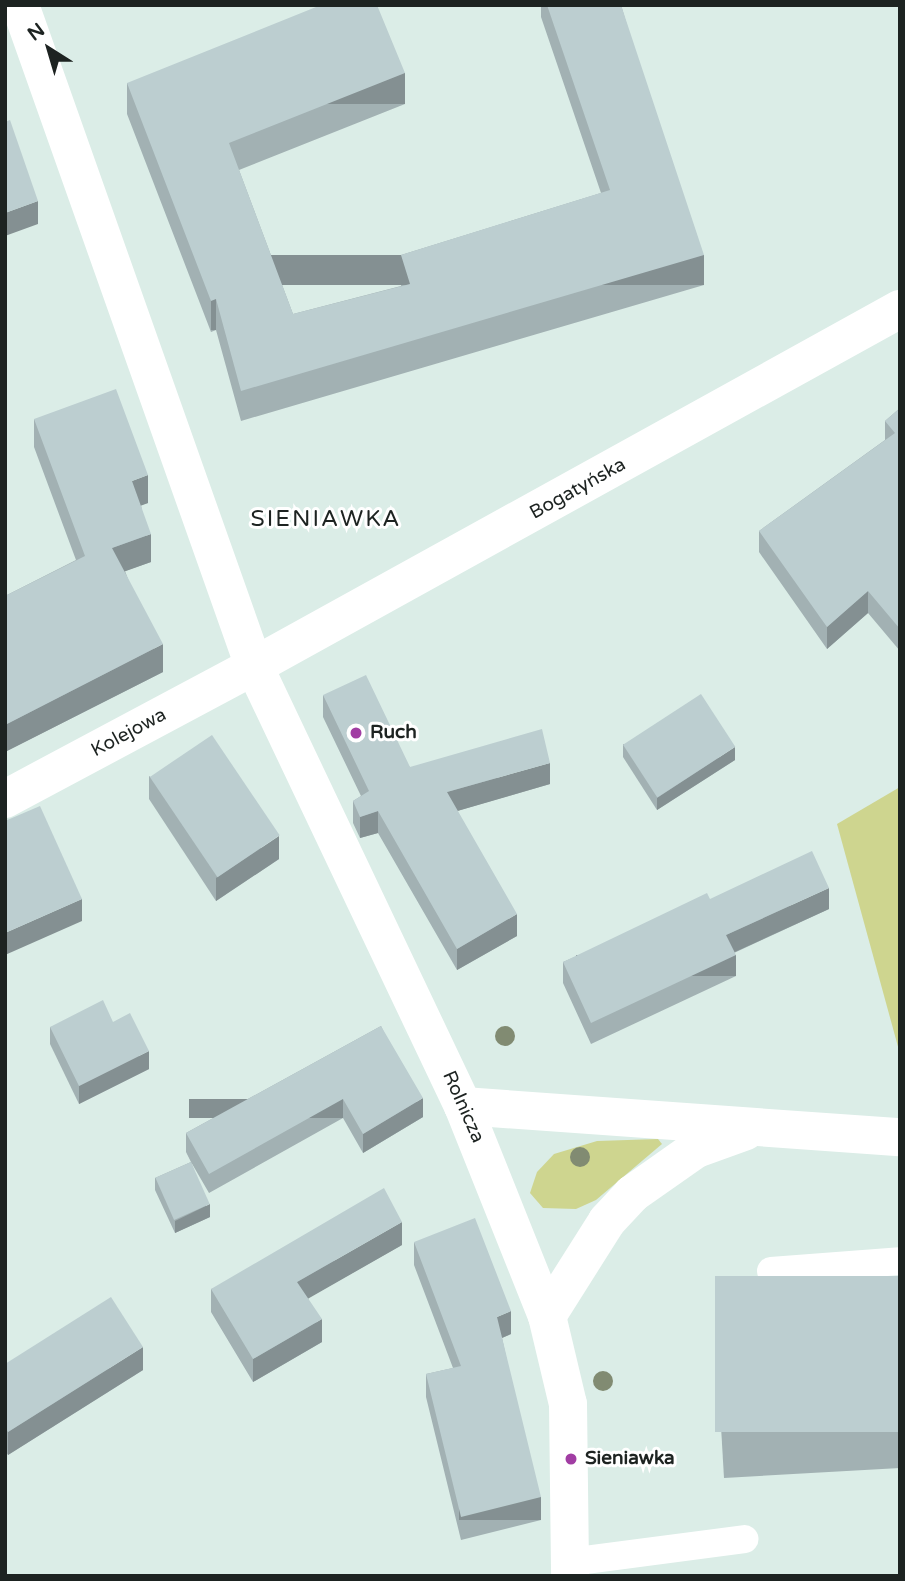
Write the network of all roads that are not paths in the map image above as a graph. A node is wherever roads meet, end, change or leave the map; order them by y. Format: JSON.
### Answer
{"nodes":[{"id":1,"x":18,"y":21,"type":"edge"},
{"id":2,"x":900,"y":309,"type":"edge"},
{"id":3,"x":254,"y":666,"type":"junction"},
{"id":4,"x":5,"y":799,"type":"edge"},
{"id":5,"x":463,"y":1106,"type":"junction"},
{"id":6,"x":762,"y":1125,"type":"junction"},
{"id":7,"x":900,"y":1137,"type":"edge"},
{"id":8,"x":900,"y":1261,"type":"edge"},
{"id":9,"x":771,"y":1271,"type":"dead end"},
{"id":10,"x":547,"y":1316,"type":"junction"},
{"id":11,"x":744,"y":1539,"type":"dead end"},
{"id":12,"x":570,"y":1569,"type":"edge"}],
"edges":[{"from":1,"to":3,"type":"street","name":"Rolnicza"},
{"from":2,"to":3,"type":"street","name":"Bogatyńska"},
{"from":3,"to":4,"type":"street","name":"Kolejowa"},
{"from":3,"to":5,"type":"street","name":"Rolnicza"},
{"from":5,"to":6,"type":"street"},
{"from":5,"to":10,"type":"street","name":"Rolnicza"},
{"from":6,"to":7,"type":"street"},
{"from":6,"to":10,"type":"street"},
{"from":8,"to":9,"type":"lane"},
{"from":10,"to":12,"type":"street","name":"Rolnicza"},
{"from":11,"to":12,"type":"lane"}]}
